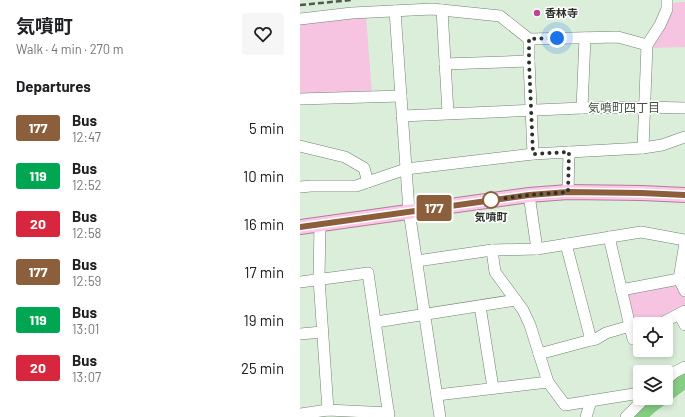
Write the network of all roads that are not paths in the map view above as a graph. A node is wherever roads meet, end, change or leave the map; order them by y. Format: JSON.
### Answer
{"nodes":[{"id":1,"x":667,"y":0,"type":"edge"},
{"id":2,"x":442,"y":10,"type":"junction"},
{"id":3,"x":395,"y":11,"type":"junction"},
{"id":4,"x":300,"y":19,"type":"edge"},
{"id":5,"x":585,"y":38,"type":"junction"},
{"id":6,"x":529,"y":39,"type":"junction"},
{"id":7,"x":647,"y":45,"type":"junction"},
{"id":8,"x":529,"y":61,"type":"junction"},
{"id":9,"x":445,"y":64,"type":"junction"},
{"id":10,"x":400,"y":96,"type":"junction"},
{"id":11,"x":300,"y":99,"type":"edge"},
{"id":12,"x":645,"y":107,"type":"junction"},
{"id":13,"x":582,"y":108,"type":"junction"},
{"id":14,"x":685,"y":108,"type":"edge"},
{"id":15,"x":531,"y":111,"type":"junction"},
{"id":16,"x":448,"y":113,"type":"junction"},
{"id":17,"x":402,"y":116,"type":"junction"},
{"id":18,"x":685,"y":137,"type":"edge"},
{"id":19,"x":300,"y":146,"type":"edge"},
{"id":20,"x":643,"y":148,"type":"junction"},
{"id":21,"x":569,"y":152,"type":"junction"},
{"id":22,"x":533,"y":154,"type":"junction"},
{"id":23,"x":406,"y":169,"type":"junction"},
{"id":24,"x":368,"y":182,"type":"junction"},
{"id":25,"x":300,"y":187,"type":"edge"},
{"id":26,"x":568,"y":192,"type":"junction"},
{"id":27,"x":529,"y":195,"type":"junction"},
{"id":28,"x":685,"y":195,"type":"edge"},
{"id":29,"x":409,"y":212,"type":"junction"},
{"id":30,"x":320,"y":224,"type":"junction"},
{"id":31,"x":300,"y":227,"type":"edge"},
{"id":32,"x":609,"y":237,"type":"junction"},
{"id":33,"x":685,"y":241,"type":"edge"},
{"id":34,"x":566,"y":244,"type":"junction"},
{"id":35,"x":536,"y":249,"type":"junction"},
{"id":36,"x":492,"y":250,"type":"junction"},
{"id":37,"x":417,"y":261,"type":"junction"},
{"id":38,"x":679,"y":279,"type":"junction"},
{"id":39,"x":319,"y":280,"type":"junction"},
{"id":40,"x":300,"y":282,"type":"edge"},
{"id":41,"x":621,"y":290,"type":"junction"},
{"id":42,"x":685,"y":291,"type":"edge"},
{"id":43,"x":516,"y":300,"type":"junction"},
{"id":44,"x":480,"y":306,"type":"junction"},
{"id":45,"x":682,"y":312,"type":"edge"},
{"id":46,"x":425,"y":315,"type":"junction"},
{"id":47,"x":673,"y":317,"type":"edge"},
{"id":48,"x":376,"y":322,"type":"junction"},
{"id":49,"x":685,"y":325,"type":"edge"},
{"id":50,"x":630,"y":326,"type":"junction"},
{"id":51,"x":322,"y":332,"type":"junction"},
{"id":52,"x":300,"y":334,"type":"edge"},
{"id":53,"x":633,"y":339,"type":"edge"},
{"id":54,"x":591,"y":340,"type":"junction"},
{"id":55,"x":539,"y":354,"type":"junction"},
{"id":56,"x":685,"y":367,"type":"edge"},
{"id":57,"x":673,"y":374,"type":"edge"},
{"id":58,"x":548,"y":382,"type":"junction"},
{"id":59,"x":493,"y":388,"type":"junction"},
{"id":60,"x":633,"y":394,"type":"edge"},
{"id":61,"x":437,"y":395,"type":"junction"},
{"id":62,"x":591,"y":401,"type":"junction"},
{"id":63,"x":638,"y":405,"type":"edge"},
{"id":64,"x":328,"y":410,"type":"junction"},
{"id":65,"x":300,"y":414,"type":"edge"},
{"id":66,"x":389,"y":415,"type":"edge"},
{"id":67,"x":440,"y":417,"type":"edge"},
{"id":68,"x":586,"y":417,"type":"edge"},
{"id":69,"x":626,"y":417,"type":"edge"}],
"edges":[{"from":1,"to":7,"type":"street"},
{"from":2,"to":3,"type":"street"},
{"from":2,"to":6,"type":"street"},
{"from":2,"to":9,"type":"street"},
{"from":3,"to":4,"type":"street"},
{"from":3,"to":10,"type":"street"},
{"from":5,"to":6,"type":"street"},
{"from":5,"to":7,"type":"street"},
{"from":5,"to":13,"type":"street"},
{"from":6,"to":8,"type":"street"},
{"from":7,"to":12,"type":"street"},
{"from":8,"to":9,"type":"street"},
{"from":8,"to":15,"type":"street"},
{"from":9,"to":16,"type":"street"},
{"from":10,"to":11,"type":"street"},
{"from":10,"to":17,"type":"street"},
{"from":12,"to":13,"type":"street"},
{"from":12,"to":14,"type":"street"},
{"from":12,"to":20,"type":"street"},
{"from":13,"to":15,"type":"street"},
{"from":15,"to":16,"type":"street"},
{"from":15,"to":22,"type":"street"},
{"from":16,"to":17,"type":"street"},
{"from":17,"to":23,"type":"street"},
{"from":18,"to":20,"type":"street"},
{"from":19,"to":24,"type":"street"},
{"from":20,"to":21,"type":"street"},
{"from":21,"to":22,"type":"street"},
{"from":21,"to":26,"type":"street"},
{"from":22,"to":23,"type":"street"},
{"from":23,"to":24,"type":"street"},
{"from":23,"to":29,"type":"street"},
{"from":24,"to":25,"type":"street"},
{"from":26,"to":27,"type":"main road"},
{"from":26,"to":28,"type":"main road"},
{"from":27,"to":29,"type":"main road"},
{"from":27,"to":35,"type":"street"},
{"from":29,"to":30,"type":"main road"},
{"from":29,"to":37,"type":"street"},
{"from":30,"to":31,"type":"main road"},
{"from":30,"to":39,"type":"street"},
{"from":32,"to":33,"type":"street"},
{"from":32,"to":34,"type":"street"},
{"from":32,"to":41,"type":"street"},
{"from":33,"to":38,"type":"street"},
{"from":34,"to":35,"type":"street"},
{"from":34,"to":54,"type":"street"},
{"from":35,"to":36,"type":"street"},
{"from":36,"to":37,"type":"street"},
{"from":36,"to":43,"type":"street"},
{"from":37,"to":46,"type":"street"},
{"from":38,"to":41,"type":"street"},
{"from":38,"to":42,"type":"street"},
{"from":39,"to":40,"type":"street"},
{"from":39,"to":48,"type":"street"},
{"from":39,"to":51,"type":"street"},
{"from":41,"to":50,"type":"street"},
{"from":43,"to":44,"type":"street"},
{"from":43,"to":55,"type":"street"},
{"from":44,"to":46,"type":"street"},
{"from":44,"to":59,"type":"street"},
{"from":45,"to":47,"type":"street"},
{"from":45,"to":49,"type":"street"},
{"from":46,"to":48,"type":"street"},
{"from":46,"to":61,"type":"street"},
{"from":48,"to":66,"type":"street"},
{"from":50,"to":53,"type":"street"},
{"from":50,"to":54,"type":"street"},
{"from":51,"to":52,"type":"street"},
{"from":51,"to":64,"type":"street"},
{"from":54,"to":55,"type":"street"},
{"from":55,"to":58,"type":"street"},
{"from":56,"to":57,"type":"street"},
{"from":58,"to":59,"type":"street"},
{"from":58,"to":62,"type":"street"},
{"from":59,"to":61,"type":"street"},
{"from":60,"to":62,"type":"street"},
{"from":61,"to":67,"type":"street"},
{"from":62,"to":68,"type":"street"},
{"from":63,"to":69,"type":"street"},
{"from":64,"to":65,"type":"street"},
{"from":64,"to":66,"type":"street"}]}
